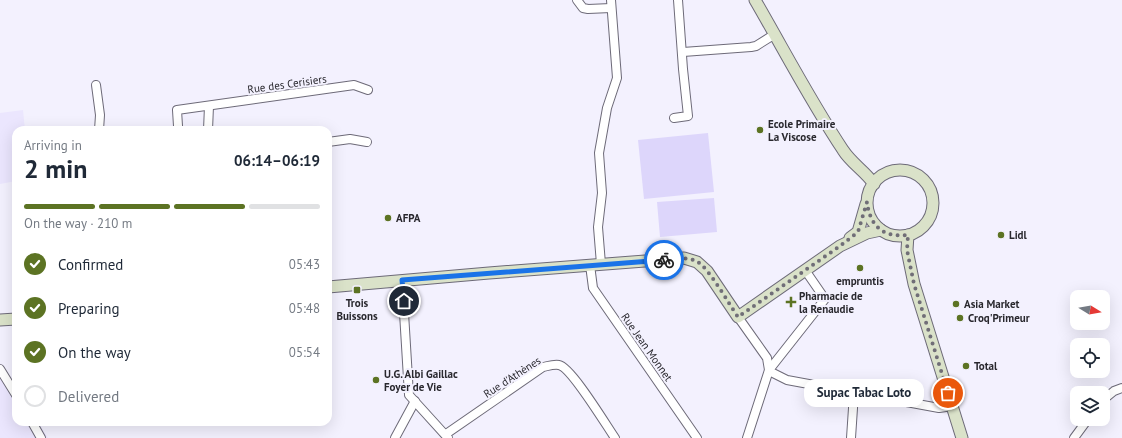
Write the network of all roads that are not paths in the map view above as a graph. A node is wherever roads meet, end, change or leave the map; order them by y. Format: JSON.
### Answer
{"nodes":[{"id":1,"x":578,"y":0,"type":"edge"},
{"id":2,"x":678,"y":0,"type":"edge"},
{"id":3,"x":755,"y":0,"type":"edge"},
{"id":4,"x":611,"y":4,"type":"edge"},
{"id":5,"x":775,"y":34,"type":"junction"},
{"id":6,"x":683,"y":52,"type":"junction"},
{"id":7,"x":96,"y":85,"type":"dead end"},
{"id":8,"x":368,"y":90,"type":"dead end"},
{"id":9,"x":209,"y":106,"type":"junction"},
{"id":10,"x":674,"y":118,"type":"dead end"},
{"id":11,"x":99,"y":126,"type":"edge"},
{"id":12,"x":178,"y":126,"type":"dead end"},
{"id":13,"x":208,"y":126,"type":"edge"},
{"id":14,"x":332,"y":141,"type":"edge"},
{"id":15,"x":367,"y":142,"type":"dead end"},
{"id":16,"x":874,"y":184,"type":"junction"},
{"id":17,"x":867,"y":202,"type":"junction"},
{"id":18,"x":881,"y":230,"type":"junction"},
{"id":19,"x":908,"y":235,"type":"junction"},
{"id":20,"x":840,"y":246,"type":"junction"},
{"id":21,"x":596,"y":265,"type":"junction"},
{"id":22,"x":805,"y":270,"type":"junction"},
{"id":23,"x":402,"y":280,"type":"junction"},
{"id":24,"x":332,"y":287,"type":"edge"},
{"id":25,"x":738,"y":317,"type":"junction"},
{"id":26,"x":12,"y":319,"type":"edge"},
{"id":27,"x":0,"y":320,"type":"edge"},
{"id":28,"x":0,"y":369,"type":"edge"},
{"id":29,"x":769,"y":371,"type":"junction"},
{"id":30,"x":12,"y":388,"type":"edge"},
{"id":31,"x":1122,"y":388,"type":"edge"},
{"id":32,"x":854,"y":393,"type":"junction"},
{"id":33,"x":1110,"y":394,"type":"edge"},
{"id":34,"x":415,"y":401,"type":"junction"},
{"id":35,"x":953,"y":406,"type":"junction"},
{"id":36,"x":34,"y":426,"type":"edge"},
{"id":37,"x":1083,"y":426,"type":"edge"},
{"id":38,"x":447,"y":436,"type":"edge"},
{"id":39,"x":41,"y":438,"type":"edge"},
{"id":40,"x":396,"y":438,"type":"edge"},
{"id":41,"x":615,"y":438,"type":"edge"},
{"id":42,"x":697,"y":438,"type":"edge"},
{"id":43,"x":747,"y":438,"type":"edge"},
{"id":44,"x":851,"y":438,"type":"edge"},
{"id":45,"x":962,"y":438,"type":"edge"},
{"id":46,"x":1074,"y":438,"type":"edge"}],
"edges":[{"from":1,"to":4,"type":"street"},
{"from":2,"to":6,"type":"street"},
{"from":3,"to":5,"type":"street"},
{"from":4,"to":21,"type":"street","name":"Rue Jean Monnet"},
{"from":5,"to":6,"type":"street"},
{"from":5,"to":16,"type":"street"},
{"from":6,"to":10,"type":"street"},
{"from":7,"to":11,"type":"street"},
{"from":8,"to":9,"type":"street","name":"Rue des Cerisiers"},
{"from":9,"to":12,"type":"street","name":"Rue des Cerisiers"},
{"from":9,"to":13,"type":"street"},
{"from":14,"to":15,"type":"street"},
{"from":16,"to":17,"type":"street"},
{"from":16,"to":19,"type":"street"},
{"from":17,"to":18,"type":"street"},
{"from":17,"to":20,"type":"street"},
{"from":18,"to":19,"type":"street"},
{"from":18,"to":20,"type":"street"},
{"from":19,"to":35,"type":"street"},
{"from":20,"to":22,"type":"street"},
{"from":21,"to":23,"type":"street"},
{"from":21,"to":25,"type":"street"},
{"from":21,"to":42,"type":"street","name":"Rue Jean Monnet"},
{"from":22,"to":25,"type":"street"},
{"from":22,"to":29,"type":"street"},
{"from":23,"to":24,"type":"street"},
{"from":23,"to":34,"type":"street"},
{"from":25,"to":29,"type":"street"},
{"from":26,"to":27,"type":"street"},
{"from":28,"to":30,"type":"street"},
{"from":29,"to":32,"type":"street"},
{"from":29,"to":43,"type":"street"},
{"from":31,"to":33,"type":"street"},
{"from":32,"to":35,"type":"street"},
{"from":32,"to":44,"type":"street"},
{"from":34,"to":38,"type":"street"},
{"from":34,"to":40,"type":"street"},
{"from":35,"to":45,"type":"street"},
{"from":36,"to":39,"type":"street"},
{"from":37,"to":46,"type":"street"},
{"from":38,"to":41,"type":"street","name":"Rue d'Athènes"}]}
